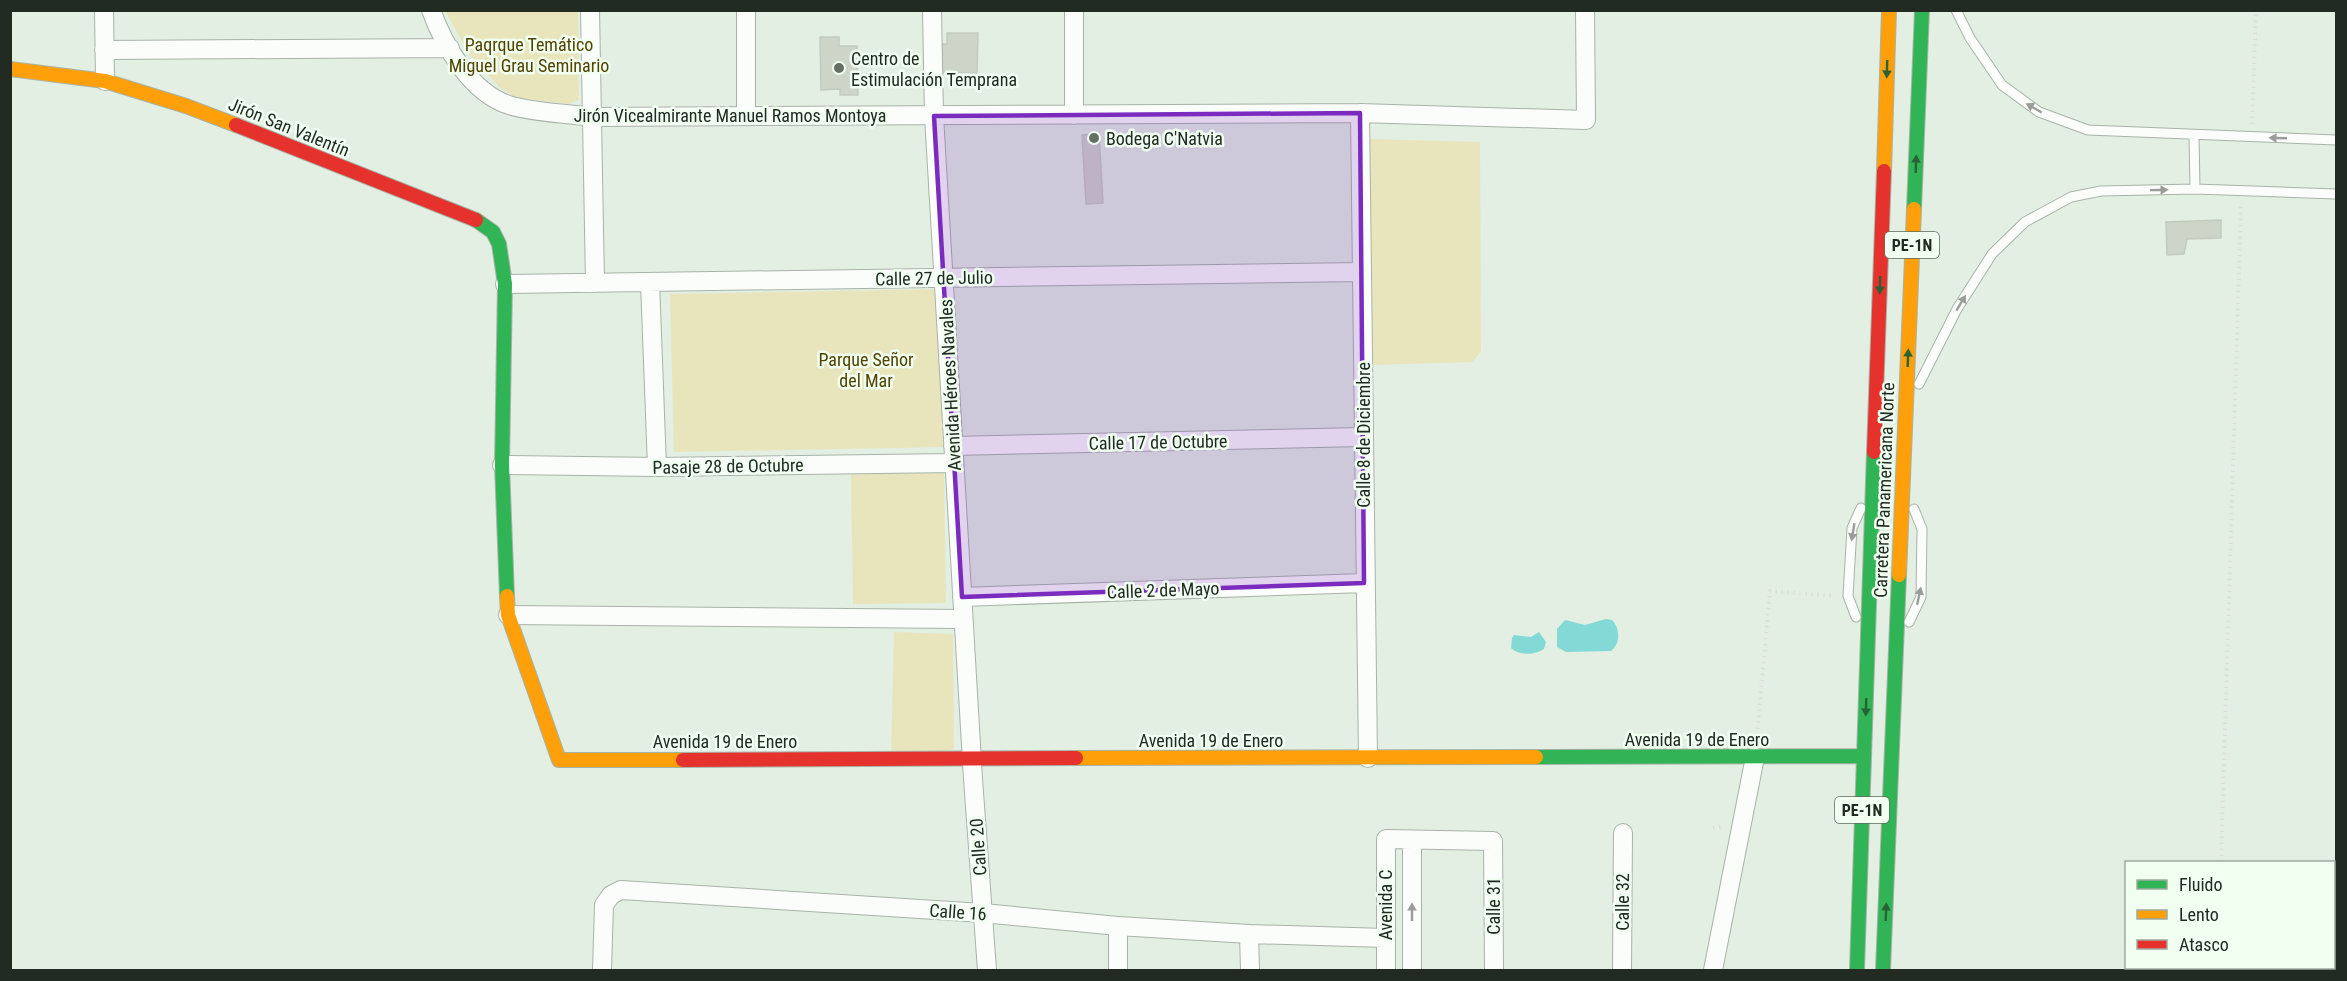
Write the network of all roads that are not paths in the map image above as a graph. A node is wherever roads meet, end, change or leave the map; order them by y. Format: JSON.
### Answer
{"nodes":[{"id":1,"x":104,"y":10,"type":"edge"},
{"id":2,"x":431,"y":10,"type":"edge"},
{"id":3,"x":590,"y":10,"type":"edge"},
{"id":4,"x":746,"y":10,"type":"edge"},
{"id":5,"x":932,"y":10,"type":"edge"},
{"id":6,"x":1074,"y":10,"type":"edge"},
{"id":7,"x":1585,"y":10,"type":"edge"},
{"id":8,"x":1889,"y":10,"type":"edge"},
{"id":9,"x":1922,"y":10,"type":"edge"},
{"id":10,"x":1956,"y":10,"type":"edge"},
{"id":11,"x":450,"y":48,"type":"junction"},
{"id":12,"x":104,"y":50,"type":"junction"},
{"id":13,"x":10,"y":69,"type":"edge"},
{"id":14,"x":105,"y":81,"type":"junction"},
{"id":15,"x":1360,"y":113,"type":"junction"},
{"id":16,"x":1074,"y":115,"type":"junction"},
{"id":17,"x":746,"y":116,"type":"junction"},
{"id":18,"x":934,"y":116,"type":"junction"},
{"id":19,"x":592,"y":117,"type":"junction"},
{"id":20,"x":2194,"y":135,"type":"junction"},
{"id":21,"x":2337,"y":140,"type":"edge"},
{"id":22,"x":2195,"y":189,"type":"junction"},
{"id":23,"x":2337,"y":194,"type":"edge"},
{"id":24,"x":1362,"y":272,"type":"junction"},
{"id":25,"x":943,"y":278,"type":"junction"},
{"id":26,"x":650,"y":282,"type":"junction"},
{"id":27,"x":595,"y":283,"type":"junction"},
{"id":28,"x":505,"y":285,"type":"junction"},
{"id":29,"x":1905,"y":411,"type":"junction"},
{"id":30,"x":1363,"y":437,"type":"junction"},
{"id":31,"x":954,"y":455,"type":"junction"},
{"id":32,"x":502,"y":465,"type":"junction"},
{"id":33,"x":657,"y":467,"type":"junction"},
{"id":34,"x":1874,"y":478,"type":"junction"},
{"id":35,"x":1903,"y":480,"type":"junction"},
{"id":36,"x":1364,"y":583,"type":"junction"},
{"id":37,"x":962,"y":597,"type":"junction"},
{"id":38,"x":508,"y":615,"type":"junction"},
{"id":39,"x":963,"y":619,"type":"junction"},
{"id":40,"x":1868,"y":649,"type":"junction"},
{"id":41,"x":1896,"y":649,"type":"junction"},
{"id":42,"x":1864,"y":756,"type":"junction"},
{"id":43,"x":1755,"y":757,"type":"junction"},
{"id":44,"x":1368,"y":758,"type":"junction"},
{"id":45,"x":972,"y":759,"type":"junction"},
{"id":46,"x":559,"y":760,"type":"joint"},
{"id":47,"x":1623,"y":833,"type":"dead end"},
{"id":48,"x":1412,"y":841,"type":"junction"},
{"id":49,"x":1859,"y":910,"type":"junction"},
{"id":50,"x":983,"y":913,"type":"junction"},
{"id":51,"x":1118,"y":926,"type":"junction"},
{"id":52,"x":1249,"y":934,"type":"junction"},
{"id":53,"x":1385,"y":938,"type":"junction"},
{"id":54,"x":602,"y":970,"type":"edge"},
{"id":55,"x":987,"y":970,"type":"edge"},
{"id":56,"x":1118,"y":970,"type":"edge"},
{"id":57,"x":1250,"y":970,"type":"edge"},
{"id":58,"x":1386,"y":970,"type":"edge"},
{"id":59,"x":1412,"y":970,"type":"edge"},
{"id":60,"x":1494,"y":970,"type":"edge"},
{"id":61,"x":1622,"y":970,"type":"edge"},
{"id":62,"x":1713,"y":970,"type":"edge"},
{"id":63,"x":1848,"y":970,"type":"edge"},
{"id":64,"x":1857,"y":970,"type":"edge"},
{"id":65,"x":1883,"y":970,"type":"edge"}],
"edges":[{"from":1,"to":12,"type":"street"},
{"from":2,"to":11,"type":"street","name":"Jirón Vicealmirante Manuel Ramos Montoya"},
{"from":3,"to":19,"type":"street"},
{"from":4,"to":17,"type":"street"},
{"from":5,"to":18,"type":"street","name":"Avenida Héroes Navales"},
{"from":6,"to":16,"type":"street"},
{"from":7,"to":15,"type":"street","name":"Jirón Vicealmirante Manuel Ramos Montoya"},
{"from":8,"to":34,"type":"main road","name":"Carretera Panamericana Norte","number":"PE-1N","one_way":true},
{"from":29,"to":9,"type":"main road","name":"Carretera Panamericana Norte","number":"PE-1N","one_way":true},
{"from":20,"to":10,"type":"lane","one_way":true},
{"from":11,"to":12,"type":"street"},
{"from":11,"to":19,"type":"street","name":"Jirón Vicealmirante Manuel Ramos Montoya"},
{"from":12,"to":14,"type":"street"},
{"from":13,"to":14,"type":"main road","name":"Jirón San Valentín"},
{"from":14,"to":28,"type":"main road","name":"Jirón San Valentín"},
{"from":15,"to":16,"type":"street","name":"Jirón Vicealmirante Manuel Ramos Montoya"},
{"from":15,"to":24,"type":"street","name":"Calle 8 de Diciembre"},
{"from":16,"to":18,"type":"street","name":"Jirón Vicealmirante Manuel Ramos Montoya"},
{"from":17,"to":18,"type":"street","name":"Jirón Vicealmirante Manuel Ramos Montoya"},
{"from":17,"to":19,"type":"street","name":"Jirón Vicealmirante Manuel Ramos Montoya"},
{"from":18,"to":25,"type":"street","name":"Avenida Héroes Navales"},
{"from":19,"to":27,"type":"street"},
{"from":21,"to":20,"type":"lane","one_way":true},
{"from":20,"to":22,"type":"lane"},
{"from":22,"to":23,"type":"lane"},
{"from":29,"to":22,"type":"lane","one_way":true},
{"from":24,"to":25,"type":"street","name":"Calle 27 de Julio"},
{"from":24,"to":30,"type":"street","name":"Calle 8 de Diciembre"},
{"from":25,"to":26,"type":"street","name":"Calle 27 de Julio"},
{"from":25,"to":31,"type":"street","name":"Avenida Héroes Navales"},
{"from":26,"to":27,"type":"street","name":"Calle 27 de Julio"},
{"from":26,"to":33,"type":"street"},
{"from":27,"to":28,"type":"street","name":"Calle 27 de Julio"},
{"from":28,"to":32,"type":"main road","name":"Jirón San Valentín"},
{"from":29,"to":35,"type":"main road","name":"Carretera Panamericana Norte","number":"PE-1N"},
{"from":30,"to":31,"type":"street","name":"Calle 17 de Octubre"},
{"from":30,"to":36,"type":"street","name":"Calle 8 de Diciembre"},
{"from":31,"to":33,"type":"street","name":"Pasaje 28 de Octubre"},
{"from":31,"to":37,"type":"street","name":"Avenida Héroes Navales"},
{"from":32,"to":33,"type":"street","name":"Pasaje 28 de Octubre"},
{"from":32,"to":38,"type":"main road","name":"Jirón San Valentín"},
{"from":34,"to":40,"type":"main road","name":"Carretera Panamericana Norte","number":"PE-1N"},
{"from":34,"to":40,"type":"lane","one_way":true},
{"from":35,"to":41,"type":"main road","name":"Carretera Panamericana Norte","number":"PE-1N"},
{"from":41,"to":35,"type":"lane","one_way":true},
{"from":36,"to":37,"type":"street","name":"Calle 2 de Mayo"},
{"from":36,"to":44,"type":"street","name":"Calle 8 de Diciembre"},
{"from":37,"to":39,"type":"street","name":"Avenida Héroes Navales"},
{"from":38,"to":39,"type":"street"},
{"from":38,"to":46,"type":"main road","name":"Jirón San Valentín"},
{"from":39,"to":45,"type":"street","name":"Avenida Héroes Navales"},
{"from":40,"to":42,"type":"main road","name":"Carretera Panamericana Norte","number":"PE-1N","one_way":true},
{"from":65,"to":41,"type":"main road","name":"Carretera Panamericana Norte","number":"PE-1N","one_way":true},
{"from":42,"to":43,"type":"main road","name":"Avenida 19 de Enero"},
{"from":42,"to":49,"type":"main road","name":"Carretera Panamericana Norte","number":"PE-1N"},
{"from":43,"to":44,"type":"main road","name":"Avenida 19 de Enero"},
{"from":43,"to":62,"type":"street"},
{"from":44,"to":45,"type":"main road","name":"Avenida 19 de Enero"},
{"from":45,"to":46,"type":"main road","name":"Avenida 19 de Enero"},
{"from":45,"to":50,"type":"street","name":"Calle 20"},
{"from":47,"to":61,"type":"street","name":"Calle 32"},
{"from":48,"to":53,"type":"street","name":"Avenida C"},
{"from":59,"to":48,"type":"street","name":"Avenida C","one_way":true},
{"from":48,"to":60,"type":"street","name":"Calle 31"},
{"from":49,"to":63,"type":"lane"},
{"from":49,"to":64,"type":"main road","name":"Carretera Panamericana Norte","number":"PE-1N"},
{"from":50,"to":51,"type":"street","name":"Calle 16"},
{"from":50,"to":54,"type":"street","name":"Calle 16"},
{"from":50,"to":55,"type":"street","name":"Calle 20"},
{"from":51,"to":52,"type":"street","name":"Calle 16"},
{"from":51,"to":56,"type":"street"},
{"from":52,"to":53,"type":"street","name":"Calle 16"},
{"from":52,"to":57,"type":"street"},
{"from":53,"to":58,"type":"street","name":"Avenida C"}]}
